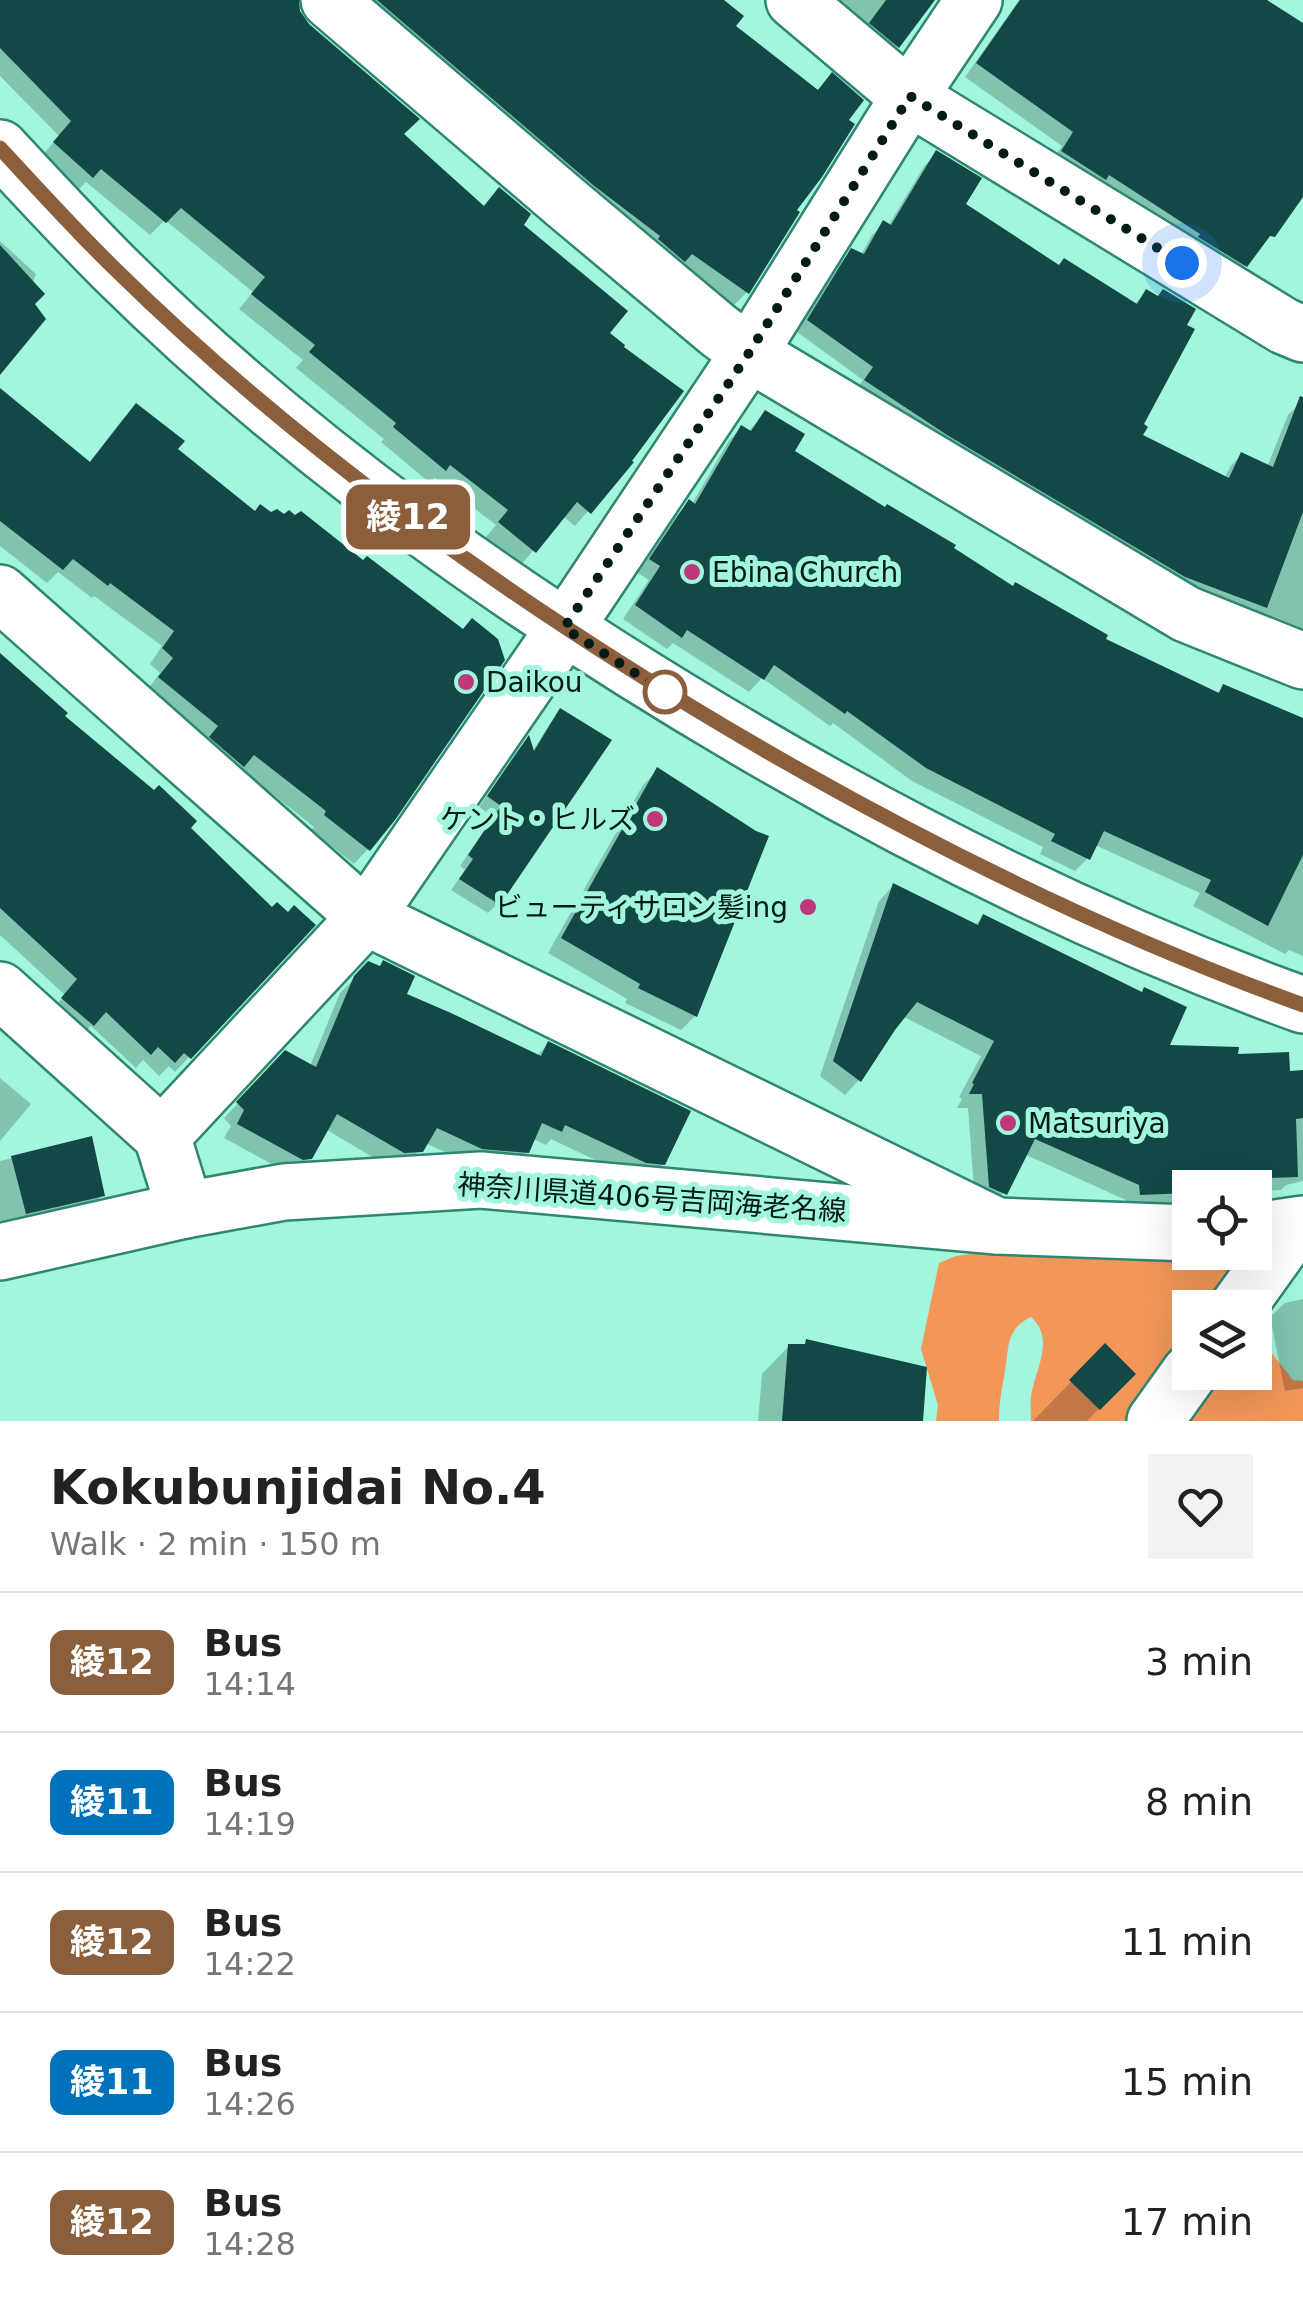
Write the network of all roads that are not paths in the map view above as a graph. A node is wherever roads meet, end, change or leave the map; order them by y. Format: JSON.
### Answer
{"nodes":[{"id":1,"x":329,"y":0,"type":"edge"},
{"id":2,"x":794,"y":0,"type":"edge"},
{"id":3,"x":974,"y":0,"type":"edge"},
{"id":4,"x":910,"y":96,"type":"junction"},
{"id":5,"x":0,"y":148,"type":"edge"},
{"id":6,"x":1303,"y":334,"type":"edge"},
{"id":7,"x":749,"y":353,"type":"junction"},
{"id":8,"x":0,"y":592,"type":"edge"},
{"id":9,"x":564,"y":628,"type":"junction"},
{"id":10,"x":1303,"y":662,"type":"edge"},
{"id":11,"x":366,"y":917,"type":"junction"},
{"id":12,"x":0,"y":990,"type":"edge"},
{"id":13,"x":1303,"y":1005,"type":"edge"},
{"id":14,"x":162,"y":1136,"type":"junction"},
{"id":15,"x":186,"y":1210,"type":"junction"},
{"id":16,"x":996,"y":1226,"type":"junction"},
{"id":17,"x":1284,"y":1227,"type":"edge"},
{"id":18,"x":1172,"y":1232,"type":"edge"},
{"id":19,"x":0,"y":1252,"type":"edge"},
{"id":20,"x":1247,"y":1290,"type":"edge"},
{"id":21,"x":1178,"y":1390,"type":"edge"},
{"id":22,"x":1156,"y":1421,"type":"edge"}],
"edges":[{"from":1,"to":7,"type":"street"},
{"from":2,"to":4,"type":"street"},
{"from":3,"to":4,"type":"street"},
{"from":4,"to":6,"type":"street"},
{"from":4,"to":7,"type":"street"},
{"from":5,"to":9,"type":"street"},
{"from":7,"to":9,"type":"street"},
{"from":7,"to":10,"type":"street"},
{"from":8,"to":11,"type":"street"},
{"from":9,"to":11,"type":"street"},
{"from":9,"to":13,"type":"street"},
{"from":11,"to":14,"type":"street"},
{"from":11,"to":16,"type":"street"},
{"from":12,"to":14,"type":"street"},
{"from":14,"to":15,"type":"street"},
{"from":15,"to":16,"type":"street","name":"神奈川県道406号吉岡海老名線"},
{"from":15,"to":19,"type":"street","name":"神奈川県道406号吉岡海老名線"},
{"from":16,"to":18,"type":"street","name":"神奈川県道406号吉岡海老名線"},
{"from":17,"to":20,"type":"street"},
{"from":21,"to":22,"type":"street"}]}
